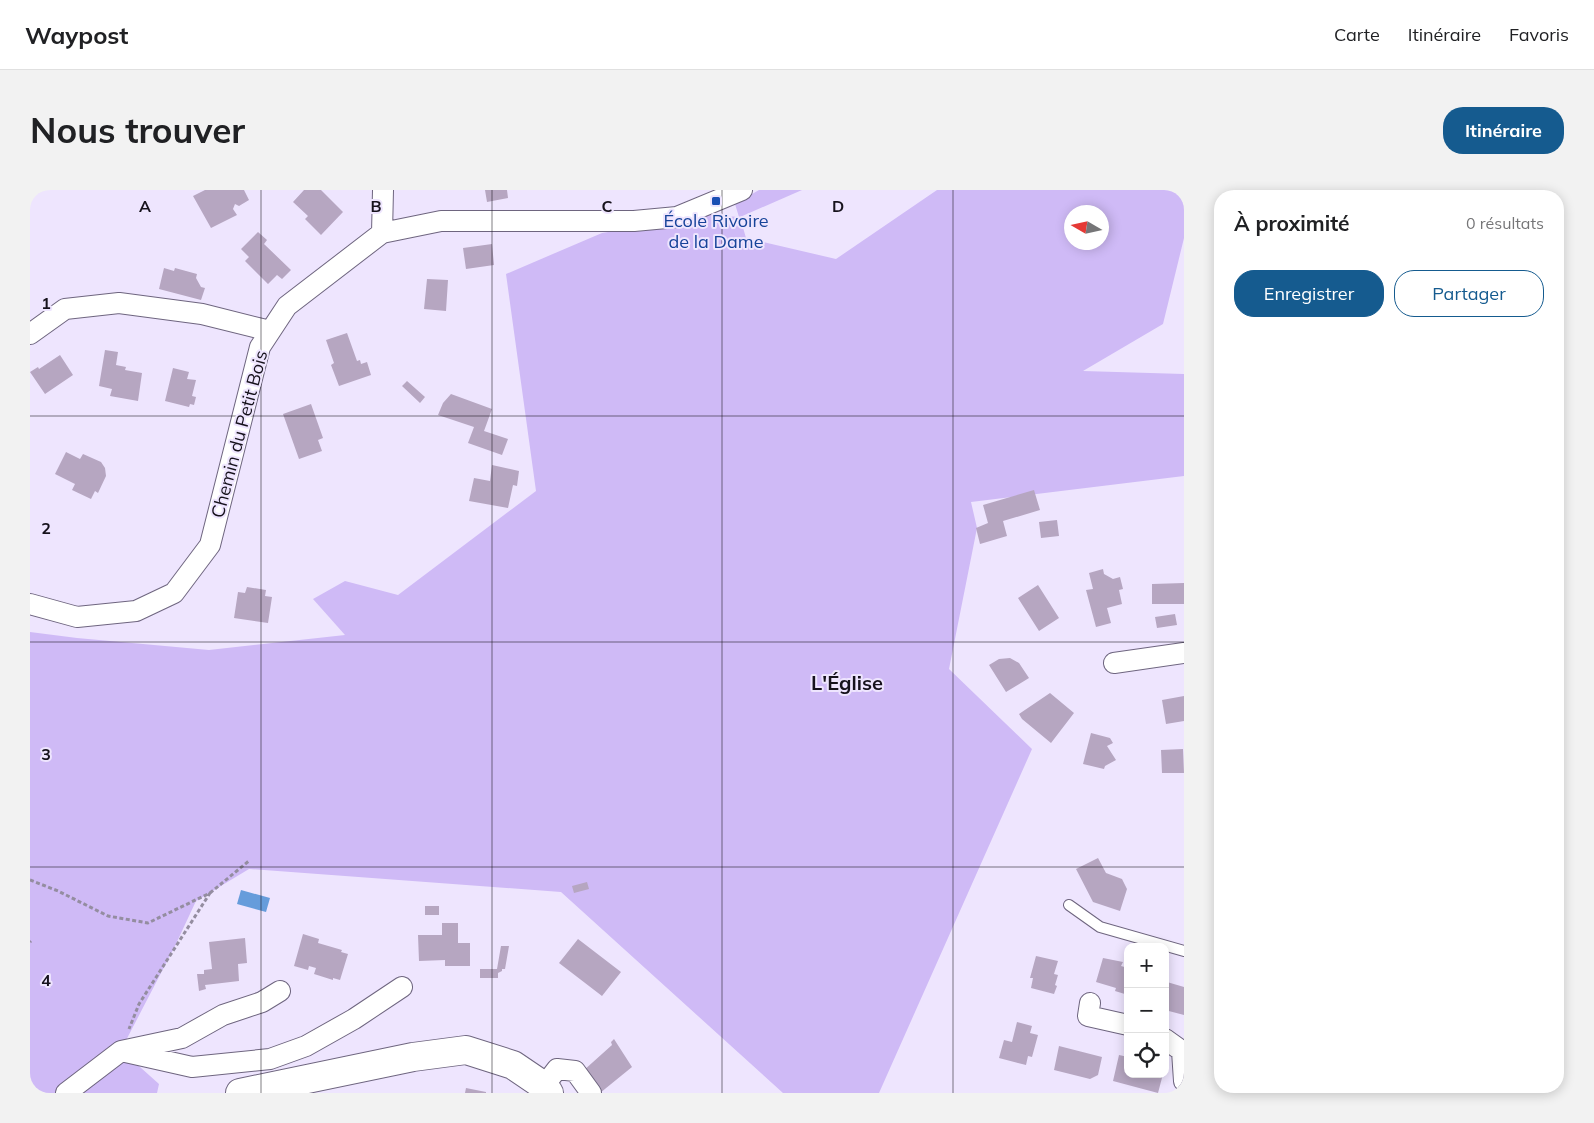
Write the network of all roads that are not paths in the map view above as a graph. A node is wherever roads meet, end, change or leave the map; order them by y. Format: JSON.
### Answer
{"nodes":[{"id":1,"x":383,"y":190,"type":"edge"},
{"id":2,"x":742,"y":190,"type":"edge"},
{"id":3,"x":382,"y":233,"type":"junction"},
{"id":4,"x":270,"y":331,"type":"junction"},
{"id":5,"x":30,"y":334,"type":"edge"},
{"id":6,"x":30,"y":604,"type":"edge"},
{"id":7,"x":1184,"y":653,"type":"edge"},
{"id":8,"x":1114,"y":663,"type":"dead end"},
{"id":9,"x":1069,"y":906,"type":"dead end"},
{"id":10,"x":1184,"y":951,"type":"edge"},
{"id":11,"x":402,"y":987,"type":"dead end"},
{"id":12,"x":280,"y":991,"type":"dead end"},
{"id":13,"x":1090,"y":1003,"type":"dead end"},
{"id":14,"x":1124,"y":1025,"type":"edge"},
{"id":15,"x":1169,"y":1042,"type":"edge"},
{"id":16,"x":121,"y":1051,"type":"junction"},
{"id":17,"x":1184,"y":1081,"type":"edge"},
{"id":18,"x":1184,"y":1087,"type":"edge"},
{"id":19,"x":547,"y":1090,"type":"edge"},
{"id":20,"x":66,"y":1093,"type":"edge"},
{"id":21,"x":240,"y":1093,"type":"edge"},
{"id":22,"x":591,"y":1093,"type":"edge"},
{"id":23,"x":1180,"y":1093,"type":"edge"}],
"edges":[{"from":1,"to":3,"type":"street"},
{"from":2,"to":3,"type":"street","name":"Chemin du Petit Bois"},
{"from":3,"to":4,"type":"street","name":"Chemin du Petit Bois"},
{"from":4,"to":5,"type":"street"},
{"from":4,"to":6,"type":"street","name":"Chemin du Petit Bois"},
{"from":7,"to":8,"type":"street"},
{"from":9,"to":10,"type":"lane"},
{"from":11,"to":16,"type":"street"},
{"from":12,"to":16,"type":"street"},
{"from":13,"to":14,"type":"street"},
{"from":15,"to":17,"type":"street"},
{"from":16,"to":20,"type":"street"},
{"from":18,"to":23,"type":"street"},
{"from":19,"to":21,"type":"main road"},
{"from":19,"to":22,"type":"street"}]}
